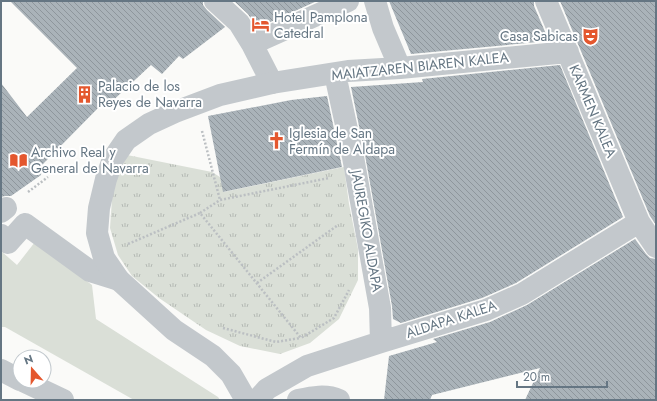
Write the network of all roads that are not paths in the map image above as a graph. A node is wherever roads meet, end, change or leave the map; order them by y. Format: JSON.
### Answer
{"nodes":[{"id":1,"x":215,"y":1,"type":"edge"},
{"id":2,"x":348,"y":1,"type":"edge"},
{"id":3,"x":375,"y":1,"type":"edge"},
{"id":4,"x":546,"y":1,"type":"edge"},
{"id":5,"x":252,"y":44,"type":"junction"},
{"id":6,"x":568,"y":52,"type":"junction"},
{"id":7,"x":400,"y":68,"type":"junction"},
{"id":8,"x":334,"y":74,"type":"junction"},
{"id":9,"x":272,"y":83,"type":"junction"},
{"id":10,"x":639,"y":222,"type":"junction"},
{"id":11,"x":1,"y":235,"type":"edge"},
{"id":12,"x":656,"y":247,"type":"edge"},
{"id":13,"x":119,"y":280,"type":"junction"},
{"id":14,"x":380,"y":342,"type":"junction"},
{"id":15,"x":1,"y":370,"type":"edge"},
{"id":16,"x":12,"y":376,"type":"edge"},
{"id":17,"x":40,"y":389,"type":"edge"},
{"id":18,"x":63,"y":400,"type":"edge"},
{"id":19,"x":246,"y":400,"type":"edge"},
{"id":20,"x":257,"y":400,"type":"edge"},
{"id":21,"x":298,"y":400,"type":"edge"},
{"id":22,"x":339,"y":400,"type":"edge"}],
"edges":[{"from":1,"to":5,"type":"street"},
{"from":2,"to":5,"type":"street"},
{"from":3,"to":7,"type":"street"},
{"from":4,"to":6,"type":"street","name":"KARMEN KALEA"},
{"from":5,"to":9,"type":"street"},
{"from":6,"to":7,"type":"street","name":"MAIATZAREN BIAREN KALEA"},
{"from":6,"to":10,"type":"street","name":"KARMEN KALEA"},
{"from":7,"to":8,"type":"street","name":"MAIATZAREN BIAREN KALEA"},
{"from":8,"to":9,"type":"street","name":"MAIATZAREN BIAREN KALEA"},
{"from":8,"to":14,"type":"street","name":"JAUREGIKO ALDAPA"},
{"from":9,"to":13,"type":"street","name":"MAIATZAREN BIAREN KALEA"},
{"from":10,"to":12,"type":"street","name":"KARMEN KALEA"},
{"from":10,"to":14,"type":"street","name":"ALDAPA KALEA"},
{"from":11,"to":13,"type":"street"},
{"from":13,"to":19,"type":"street","name":"MAIATZAREN BIAREN KALEA"},
{"from":14,"to":20,"type":"street","name":"ALDAPA KALEA"},
{"from":15,"to":16,"type":"street"},
{"from":17,"to":18,"type":"street"},
{"from":21,"to":22,"type":"street"}]}
